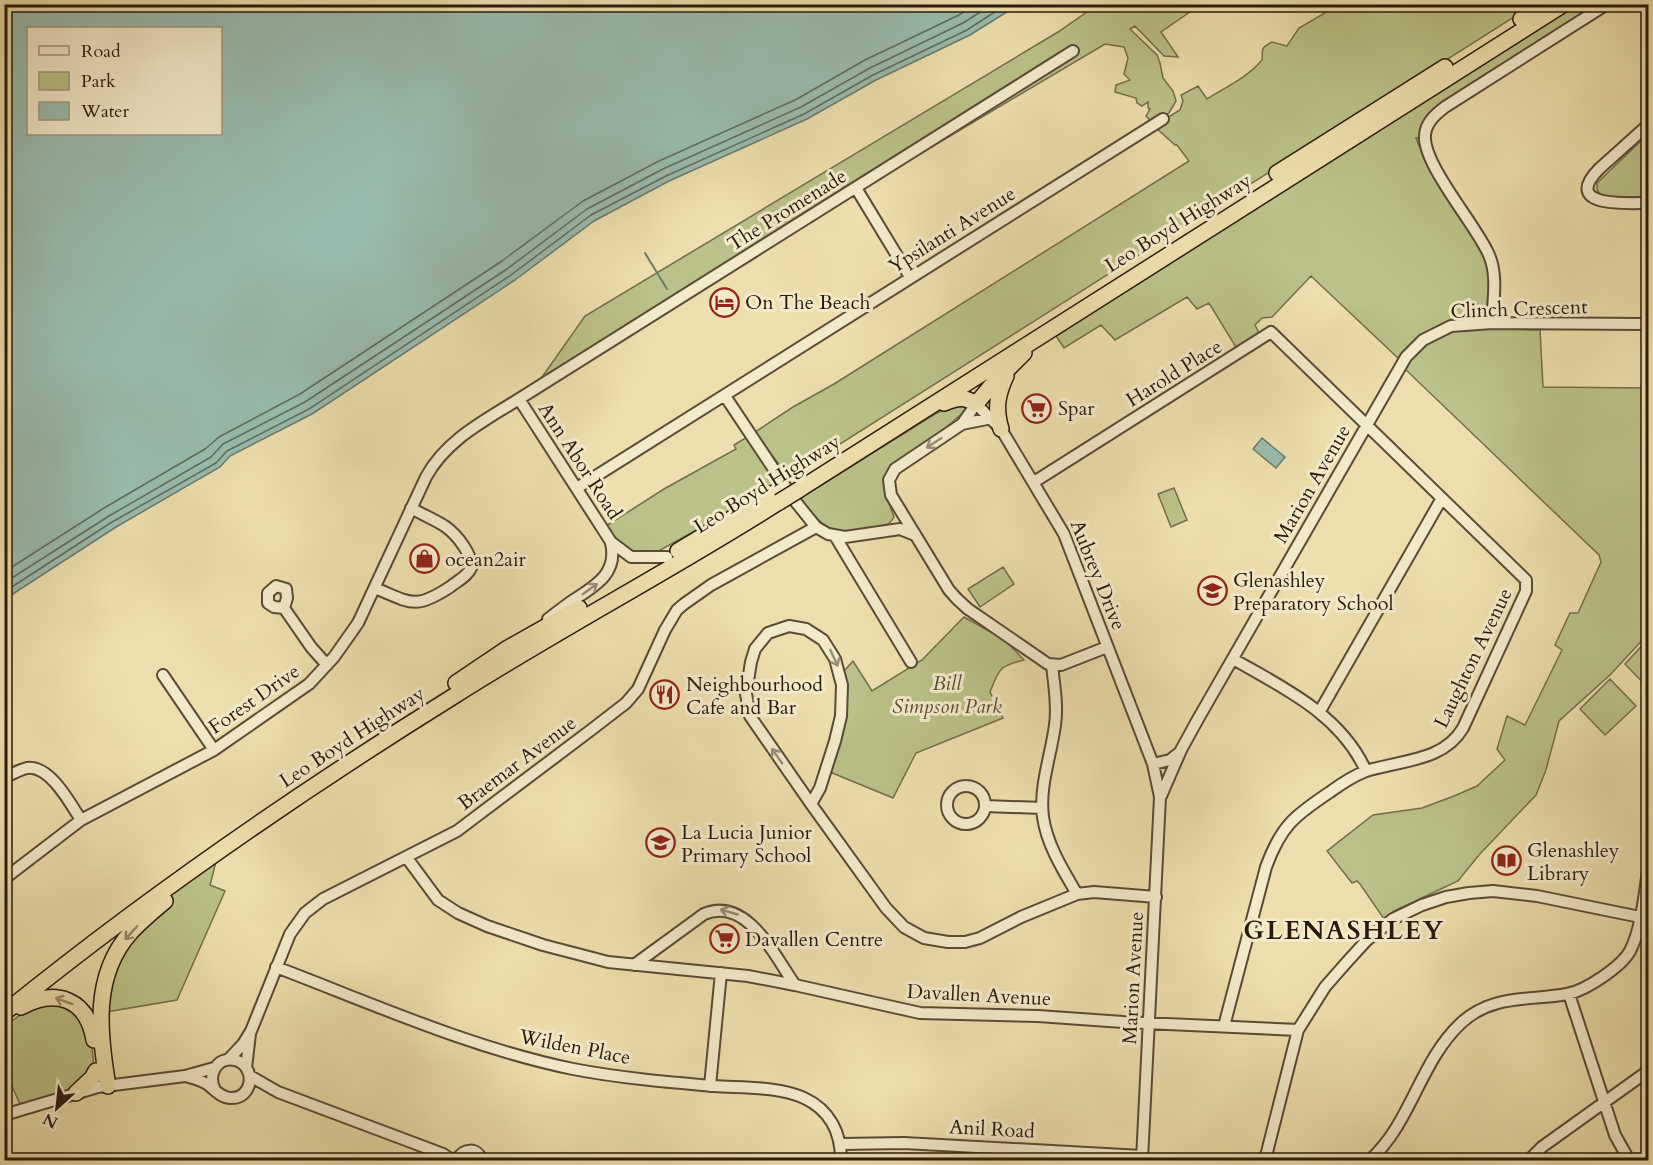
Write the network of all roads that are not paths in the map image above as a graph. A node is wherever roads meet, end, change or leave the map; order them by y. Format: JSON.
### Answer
{"nodes":[{"id":1,"x":1544,"y":4,"type":"edge"},
{"id":2,"x":1564,"y":4,"type":"edge"},
{"id":3,"x":1607,"y":4,"type":"edge"},
{"id":4,"x":1073,"y":51,"type":"dead end"},
{"id":5,"x":1163,"y":119,"type":"dead end"},
{"id":6,"x":1648,"y":125,"type":"edge"},
{"id":7,"x":856,"y":188,"type":"junction"},
{"id":8,"x":1648,"y":203,"type":"edge"},
{"id":9,"x":910,"y":277,"type":"junction"},
{"id":10,"x":1066,"y":319,"type":"junction"},
{"id":11,"x":1492,"y":323,"type":"junction"},
{"id":12,"x":1648,"y":324,"type":"edge"},
{"id":13,"x":1271,"y":332,"type":"joint"},
{"id":14,"x":1020,"y":357,"type":"junction"},
{"id":15,"x":725,"y":396,"type":"junction"},
{"id":16,"x":519,"y":399,"type":"junction"},
{"id":17,"x":976,"y":404,"type":"junction"},
{"id":18,"x":927,"y":408,"type":"junction"},
{"id":19,"x":996,"y":423,"type":"junction"},
{"id":20,"x":962,"y":424,"type":"junction"},
{"id":21,"x":1367,"y":424,"type":"junction"},
{"id":22,"x":1034,"y":482,"type":"junction"},
{"id":23,"x":797,"y":485,"type":"junction"},
{"id":24,"x":577,"y":488,"type":"junction"},
{"id":25,"x":777,"y":497,"type":"junction"},
{"id":26,"x":1442,"y":498,"type":"junction"},
{"id":27,"x":411,"y":508,"type":"junction"},
{"id":28,"x":898,"y":508,"type":"junction"},
{"id":29,"x":816,"y":527,"type":"junction"},
{"id":30,"x":890,"y":530,"type":"junction"},
{"id":31,"x":915,"y":535,"type":"junction"},
{"id":32,"x":835,"y":537,"type":"junction"},
{"id":33,"x":611,"y":542,"type":"junction"},
{"id":34,"x":667,"y":558,"type":"junction"},
{"id":35,"x":375,"y":588,"type":"junction"},
{"id":36,"x":284,"y":608,"type":"dead end"},
{"id":37,"x":1107,"y":647,"type":"junction"},
{"id":38,"x":508,"y":648,"type":"junction"},
{"id":39,"x":1233,"y":659,"type":"junction"},
{"id":40,"x":911,"y":662,"type":"dead end"},
{"id":41,"x":327,"y":665,"type":"junction"},
{"id":42,"x":1052,"y":665,"type":"junction"},
{"id":43,"x":163,"y":675,"type":"dead end"},
{"id":44,"x":1320,"y":711,"type":"junction"},
{"id":45,"x":214,"y":750,"type":"junction"},
{"id":46,"x":1181,"y":750,"type":"junction"},
{"id":47,"x":1153,"y":764,"type":"junction"},
{"id":48,"x":1366,"y":771,"type":"junction"},
{"id":49,"x":1157,"y":777,"type":"joint"},
{"id":50,"x":4,"y":778,"type":"edge"},
{"id":51,"x":1160,"y":797,"type":"junction"},
{"id":52,"x":811,"y":804,"type":"junction"},
{"id":53,"x":985,"y":806,"type":"dead end"},
{"id":54,"x":1042,"y":808,"type":"junction"},
{"id":55,"x":81,"y":820,"type":"junction"},
{"id":56,"x":407,"y":858,"type":"junction"},
{"id":57,"x":202,"y":862,"type":"junction"},
{"id":58,"x":1648,"y":871,"type":"edge"},
{"id":59,"x":4,"y":879,"type":"edge"},
{"id":60,"x":1077,"y":894,"type":"junction"},
{"id":61,"x":1156,"y":897,"type":"junction"},
{"id":62,"x":1640,"y":917,"type":"junction"},
{"id":63,"x":662,"y":944,"type":"junction"},
{"id":64,"x":634,"y":965,"type":"junction"},
{"id":65,"x":276,"y":967,"type":"junction"},
{"id":66,"x":659,"y":968,"type":"junction"},
{"id":67,"x":721,"y":974,"type":"junction"},
{"id":68,"x":795,"y":985,"type":"junction"},
{"id":69,"x":1569,"y":994,"type":"junction"},
{"id":70,"x":4,"y":1000,"type":"edge"},
{"id":71,"x":4,"y":1015,"type":"edge"},
{"id":72,"x":1148,"y":1022,"type":"junction"},
{"id":73,"x":1224,"y":1026,"type":"junction"},
{"id":74,"x":251,"y":1030,"type":"junction"},
{"id":75,"x":1298,"y":1030,"type":"junction"},
{"id":76,"x":229,"y":1059,"type":"junction"},
{"id":77,"x":214,"y":1068,"type":"junction"},
{"id":78,"x":1648,"y":1071,"type":"edge"},
{"id":79,"x":248,"y":1072,"type":"junction"},
{"id":80,"x":185,"y":1076,"type":"junction"},
{"id":81,"x":105,"y":1080,"type":"junction"},
{"id":82,"x":710,"y":1086,"type":"junction"},
{"id":83,"x":215,"y":1090,"type":"junction"},
{"id":84,"x":278,"y":1092,"type":"junction"},
{"id":85,"x":76,"y":1093,"type":"joint"},
{"id":86,"x":241,"y":1095,"type":"junction"},
{"id":87,"x":1605,"y":1103,"type":"junction"},
{"id":88,"x":4,"y":1115,"type":"edge"},
{"id":89,"x":841,"y":1144,"type":"junction"},
{"id":90,"x":453,"y":1157,"type":"edge"},
{"id":91,"x":1142,"y":1158,"type":"edge"},
{"id":92,"x":482,"y":1160,"type":"edge"},
{"id":93,"x":841,"y":1161,"type":"edge"},
{"id":94,"x":1265,"y":1161,"type":"edge"},
{"id":95,"x":1370,"y":1161,"type":"edge"},
{"id":96,"x":1528,"y":1161,"type":"edge"},
{"id":97,"x":1629,"y":1161,"type":"edge"}],
"edges":[{"from":1,"to":23,"type":"highway","name":"Leo Boyd Highway"},
{"from":2,"to":10,"type":"highway","name":"Leo Boyd Highway"},
{"from":3,"to":11,"type":"street"},
{"from":4,"to":7,"type":"street","name":"The Promenade"},
{"from":5,"to":9,"type":"street","name":"Ypsilanti Avenue"},
{"from":6,"to":8,"type":"street"},
{"from":7,"to":9,"type":"street"},
{"from":7,"to":16,"type":"street","name":"The Promenade"},
{"from":9,"to":15,"type":"street","name":"Ypsilanti Avenue"},
{"from":10,"to":14,"type":"highway"},
{"from":10,"to":18,"type":"highway","name":"Leo Boyd Highway"},
{"from":11,"to":12,"type":"street","name":"Clinch Crescent"},
{"from":11,"to":21,"type":"street","name":"Clinch Crescent"},
{"from":13,"to":21,"type":"street","name":"Laughton Avenue"},
{"from":13,"to":22,"type":"street","name":"Harold Place"},
{"from":14,"to":17,"type":"highway"},
{"from":14,"to":19,"type":"highway"},
{"from":15,"to":24,"type":"street","name":"Ypsilanti Avenue"},
{"from":15,"to":29,"type":"street"},
{"from":16,"to":24,"type":"street","name":"Ann Abor Road"},
{"from":16,"to":27,"type":"street","name":"Forest Drive"},
{"from":17,"to":18,"type":"highway"},
{"from":17,"to":19,"type":"street","name":"Aubrey Drive"},
{"from":17,"to":20,"type":"street"},
{"from":18,"to":23,"type":"highway","name":"Leo Boyd Highway"},
{"from":19,"to":20,"type":"street"},
{"from":19,"to":22,"type":"street","name":"Aubrey Drive"},
{"from":20,"to":28,"type":"street","one_way":true},
{"from":21,"to":26,"type":"street","name":"Laughton Avenue"},
{"from":21,"to":39,"type":"street","name":"Marion Avenue"},
{"from":22,"to":37,"type":"street","name":"Aubrey Drive"},
{"from":23,"to":25,"type":"highway","name":"Leo Boyd Highway"},
{"from":24,"to":33,"type":"street","name":"Ann Abor Road"},
{"from":25,"to":34,"type":"highway","name":"Leo Boyd Highway"},
{"from":25,"to":57,"type":"highway","name":"Leo Boyd Highway"},
{"from":26,"to":44,"type":"street"},
{"from":26,"to":48,"type":"street","name":"Laughton Avenue"},
{"from":27,"to":35,"type":"street","name":"Forest Drive"},
{"from":27,"to":35,"type":"street"},
{"from":28,"to":30,"type":"street"},
{"from":28,"to":31,"type":"street"},
{"from":29,"to":32,"type":"street"},
{"from":29,"to":56,"type":"street","name":"Braemar Avenue"},
{"from":30,"to":31,"type":"street"},
{"from":30,"to":32,"type":"street"},
{"from":31,"to":42,"type":"street"},
{"from":32,"to":40,"type":"street"},
{"from":33,"to":34,"type":"street","name":"Ann Abor Road"},
{"from":38,"to":33,"type":"street","name":"Ann Abor Road","one_way":true},
{"from":34,"to":38,"type":"highway","name":"Leo Boyd Highway"},
{"from":35,"to":41,"type":"street","name":"Forest Drive"},
{"from":36,"to":41,"type":"street"},
{"from":37,"to":42,"type":"street"},
{"from":37,"to":47,"type":"street","name":"Aubrey Drive"},
{"from":38,"to":70,"type":"highway","name":"Leo Boyd Highway"},
{"from":39,"to":44,"type":"street"},
{"from":39,"to":46,"type":"street","name":"Marion Avenue"},
{"from":41,"to":45,"type":"street","name":"Forest Drive"},
{"from":42,"to":54,"type":"street"},
{"from":43,"to":45,"type":"street"},
{"from":44,"to":48,"type":"street"},
{"from":45,"to":55,"type":"street","name":"Forest Drive"},
{"from":46,"to":47,"type":"street"},
{"from":46,"to":51,"type":"street","name":"Marion Avenue"},
{"from":47,"to":49,"type":"street","name":"Aubrey Drive"},
{"from":48,"to":73,"type":"street","name":"Laughton Avenue"},
{"from":49,"to":51,"type":"street","name":"Marion Avenue"},
{"from":50,"to":55,"type":"street"},
{"from":51,"to":61,"type":"street","name":"Marion Avenue"},
{"from":52,"to":52,"type":"street","one_way":true},
{"from":52,"to":60,"type":"street"},
{"from":53,"to":54,"type":"street"},
{"from":54,"to":60,"type":"street"},
{"from":55,"to":59,"type":"street","name":"Forest Drive"},
{"from":56,"to":64,"type":"street","name":"Davallen Avenue"},
{"from":56,"to":65,"type":"street","name":"Braemar Avenue"},
{"from":57,"to":71,"type":"highway","name":"Leo Boyd Highway"},
{"from":57,"to":81,"type":"highway","one_way":true},
{"from":58,"to":62,"type":"street"},
{"from":60,"to":61,"type":"street"},
{"from":61,"to":72,"type":"street","name":"Marion Avenue"},
{"from":62,"to":69,"type":"street"},
{"from":62,"to":75,"type":"street"},
{"from":63,"to":64,"type":"street"},
{"from":63,"to":66,"type":"street"},
{"from":68,"to":63,"type":"street","one_way":true},
{"from":64,"to":66,"type":"street","name":"Davallen Avenue"},
{"from":65,"to":74,"type":"street","name":"Braemar Avenue"},
{"from":65,"to":82,"type":"street","name":"Wilden Place"},
{"from":66,"to":67,"type":"street","name":"Davallen Avenue"},
{"from":67,"to":68,"type":"street","name":"Davallen Avenue"},
{"from":67,"to":82,"type":"street"},
{"from":68,"to":72,"type":"street","name":"Davallen Avenue"},
{"from":69,"to":87,"type":"street"},
{"from":69,"to":95,"type":"street"},
{"from":81,"to":71,"type":"highway","one_way":true},
{"from":72,"to":73,"type":"street","name":"Davallen Avenue"},
{"from":72,"to":91,"type":"street","name":"Marion Avenue"},
{"from":73,"to":75,"type":"street","name":"Davallen Avenue"},
{"from":74,"to":76,"type":"street","name":"Braemar Avenue"},
{"from":74,"to":79,"type":"street","name":"Braemar Avenue"},
{"from":75,"to":94,"type":"street"},
{"from":76,"to":77,"type":"street"},
{"from":76,"to":79,"type":"street"},
{"from":77,"to":80,"type":"street"},
{"from":77,"to":83,"type":"street"},
{"from":78,"to":87,"type":"street"},
{"from":79,"to":84,"type":"street"},
{"from":79,"to":86,"type":"street"},
{"from":80,"to":81,"type":"street"},
{"from":80,"to":83,"type":"street"},
{"from":81,"to":85,"type":"highway"},
{"from":82,"to":89,"type":"street","name":"Wilden Place"},
{"from":83,"to":86,"type":"street"},
{"from":84,"to":86,"type":"street"},
{"from":84,"to":90,"type":"street"},
{"from":85,"to":88,"type":"street"},
{"from":87,"to":96,"type":"street"},
{"from":87,"to":97,"type":"street"},
{"from":89,"to":91,"type":"street","name":"Anil Road"},
{"from":89,"to":93,"type":"street","name":"Wilden Place"},
{"from":90,"to":92,"type":"street"}]}
